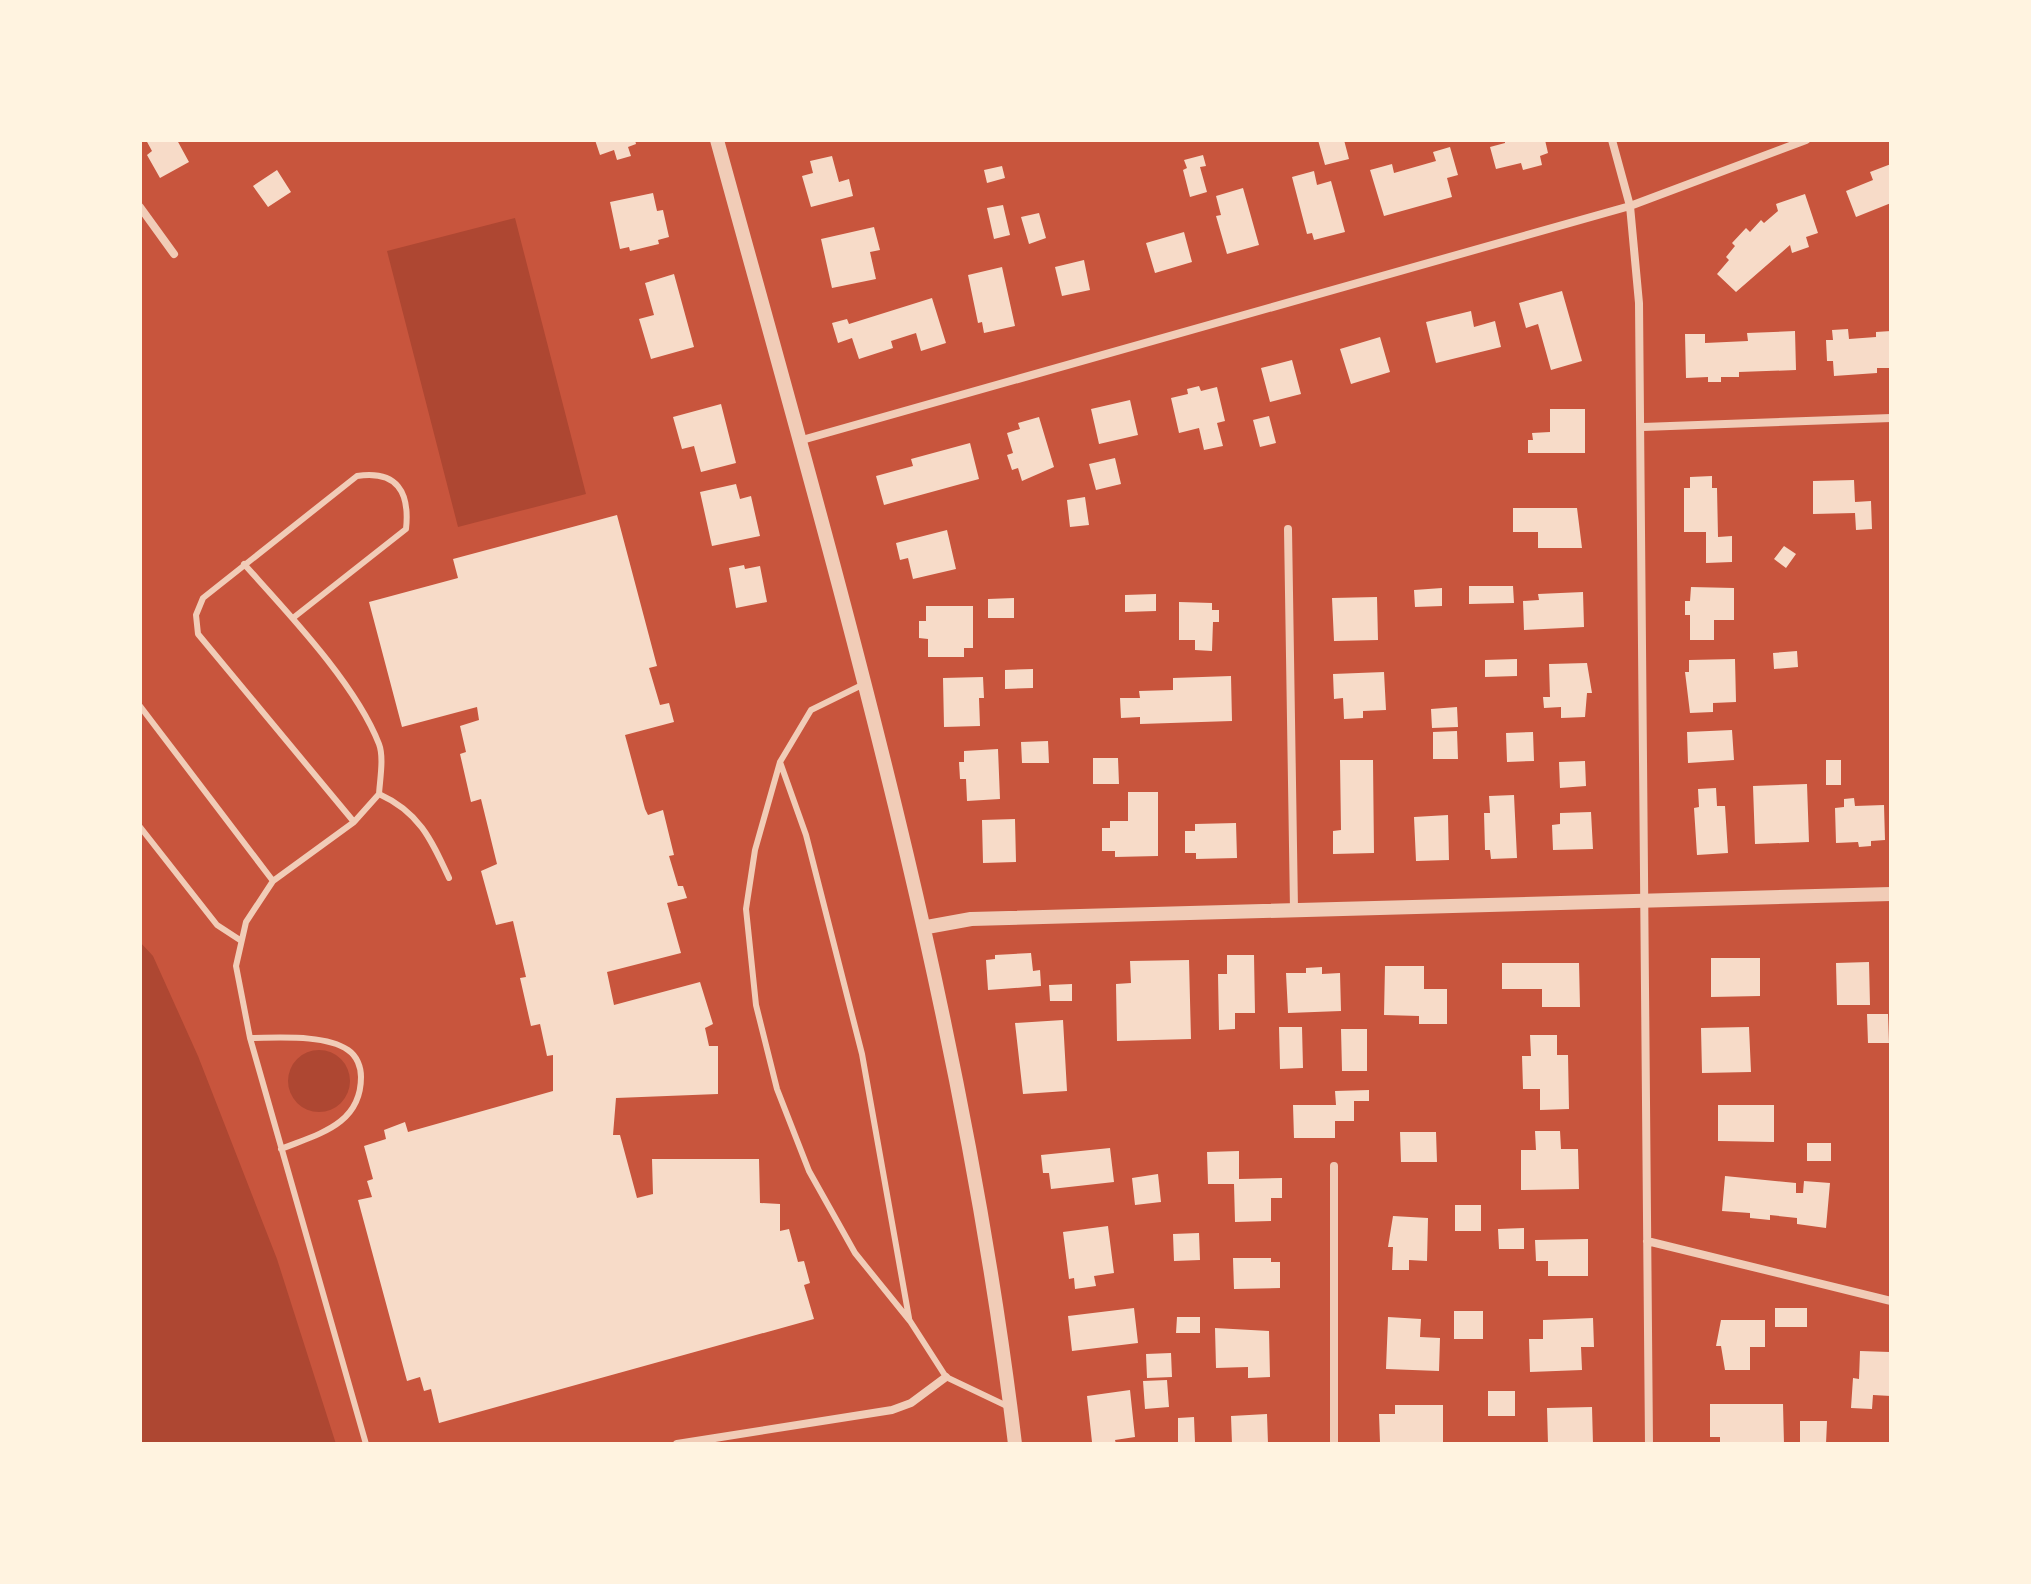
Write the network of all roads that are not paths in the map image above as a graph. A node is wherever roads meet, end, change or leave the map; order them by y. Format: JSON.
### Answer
{"nodes":[{"id":1,"x":717,"y":140,"type":"edge"},
{"id":2,"x":1612,"y":140,"type":"edge"},
{"id":3,"x":1806,"y":140,"type":"edge"},
{"id":4,"x":1630,"y":206,"type":"junction"},
{"id":5,"x":140,"y":207,"type":"edge"},
{"id":6,"x":174,"y":254,"type":"dead end"},
{"id":7,"x":1891,"y":418,"type":"edge"},
{"id":8,"x":1643,"y":427,"type":"junction"},
{"id":9,"x":802,"y":440,"type":"junction"},
{"id":10,"x":1288,"y":529,"type":"dead end"},
{"id":11,"x":244,"y":564,"type":"junction"},
{"id":12,"x":293,"y":618,"type":"junction"},
{"id":13,"x":864,"y":684,"type":"junction"},
{"id":14,"x":140,"y":706,"type":"edge"},
{"id":15,"x":780,"y":762,"type":"junction"},
{"id":16,"x":379,"y":794,"type":"junction"},
{"id":17,"x":354,"y":822,"type":"junction"},
{"id":18,"x":140,"y":827,"type":"edge"},
{"id":19,"x":449,"y":878,"type":"dead end"},
{"id":20,"x":273,"y":881,"type":"junction"},
{"id":21,"x":1891,"y":894,"type":"edge"},
{"id":22,"x":1646,"y":902,"type":"junction"},
{"id":23,"x":1294,"y":909,"type":"junction"},
{"id":24,"x":927,"y":927,"type":"junction"},
{"id":25,"x":240,"y":940,"type":"junction"},
{"id":26,"x":250,"y":1038,"type":"junction"},
{"id":27,"x":281,"y":1149,"type":"junction"},
{"id":28,"x":1334,"y":1166,"type":"dead end"},
{"id":29,"x":1647,"y":1241,"type":"junction"},
{"id":30,"x":1891,"y":1301,"type":"edge"},
{"id":31,"x":910,"y":1321,"type":"junction"},
{"id":32,"x":946,"y":1377,"type":"junction"},
{"id":33,"x":1011,"y":1408,"type":"junction"},
{"id":34,"x":366,"y":1444,"type":"edge"},
{"id":35,"x":677,"y":1444,"type":"edge"},
{"id":36,"x":1015,"y":1444,"type":"edge"},
{"id":37,"x":1334,"y":1444,"type":"edge"},
{"id":38,"x":1649,"y":1444,"type":"edge"}],
"edges":[{"from":1,"to":9,"type":"street"},
{"from":2,"to":4,"type":"street"},
{"from":3,"to":4,"type":"street"},
{"from":4,"to":8,"type":"street"},
{"from":4,"to":9,"type":"street"},
{"from":5,"to":6,"type":"street"},
{"from":7,"to":8,"type":"street"},
{"from":8,"to":22,"type":"street"},
{"from":9,"to":13,"type":"street"},
{"from":10,"to":23,"type":"street"},
{"from":11,"to":12,"type":"lane"},
{"from":11,"to":12,"type":"lane"},
{"from":11,"to":17,"type":"lane"},
{"from":12,"to":16,"type":"lane"},
{"from":13,"to":15,"type":"lane"},
{"from":13,"to":24,"type":"street"},
{"from":14,"to":20,"type":"lane"},
{"from":15,"to":31,"type":"lane"},
{"from":15,"to":31,"type":"lane"},
{"from":16,"to":17,"type":"lane"},
{"from":16,"to":19,"type":"lane"},
{"from":17,"to":20,"type":"lane"},
{"from":18,"to":25,"type":"lane"},
{"from":20,"to":25,"type":"lane"},
{"from":21,"to":22,"type":"street"},
{"from":22,"to":23,"type":"street"},
{"from":22,"to":29,"type":"street"},
{"from":23,"to":24,"type":"street"},
{"from":24,"to":33,"type":"street"},
{"from":25,"to":26,"type":"lane"},
{"from":26,"to":27,"type":"lane"},
{"from":26,"to":27,"type":"lane"},
{"from":27,"to":34,"type":"lane"},
{"from":28,"to":37,"type":"street"},
{"from":29,"to":30,"type":"street"},
{"from":29,"to":38,"type":"street"},
{"from":31,"to":32,"type":"lane"},
{"from":32,"to":33,"type":"lane"},
{"from":32,"to":35,"type":"street"},
{"from":33,"to":36,"type":"street"}]}
